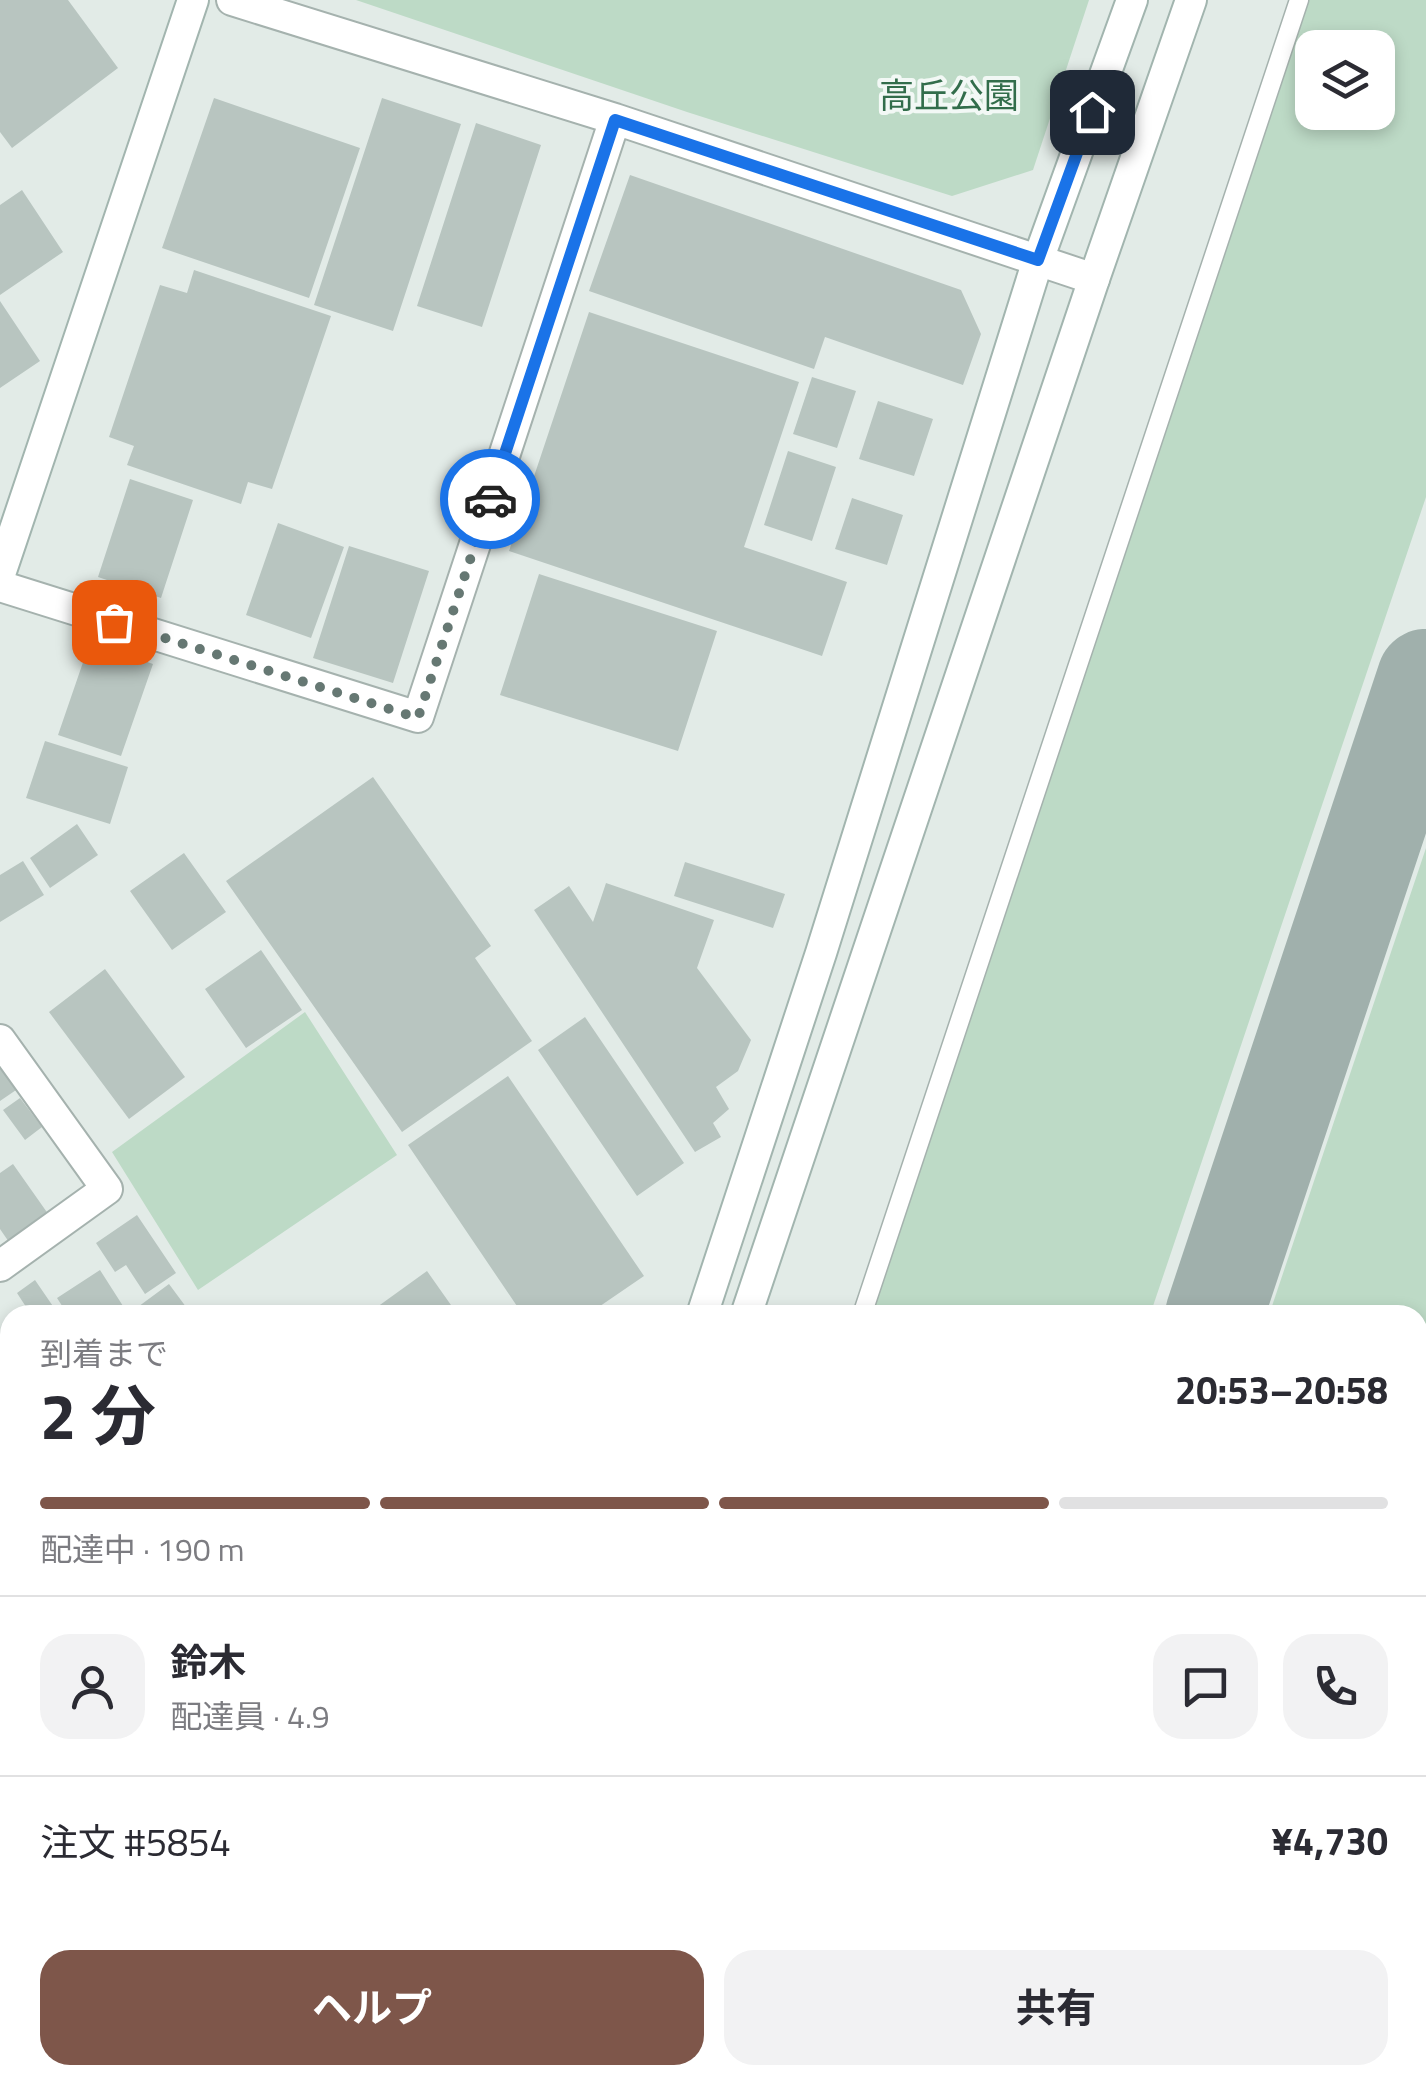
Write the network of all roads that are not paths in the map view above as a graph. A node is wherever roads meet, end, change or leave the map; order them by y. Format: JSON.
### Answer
{"nodes":[{"id":1,"x":193,"y":0,"type":"edge"},
{"id":2,"x":232,"y":0,"type":"edge"},
{"id":3,"x":1132,"y":0,"type":"edge"},
{"id":4,"x":1191,"y":0,"type":"edge"},
{"id":5,"x":1299,"y":0,"type":"edge"},
{"id":6,"x":615,"y":120,"type":"junction"},
{"id":7,"x":1038,"y":260,"type":"junction"},
{"id":8,"x":1094,"y":279,"type":"junction"},
{"id":9,"x":0,"y":574,"type":"edge"},
{"id":10,"x":0,"y":586,"type":"edge"},
{"id":11,"x":0,"y":1040,"type":"edge"},
{"id":12,"x":0,"y":1266,"type":"edge"},
{"id":13,"x":705,"y":1305,"type":"edge"},
{"id":14,"x":749,"y":1305,"type":"edge"},
{"id":15,"x":865,"y":1305,"type":"edge"}],
"edges":[{"from":1,"to":9,"type":"street"},
{"from":2,"to":6,"type":"street"},
{"from":3,"to":7,"type":"street"},
{"from":4,"to":8,"type":"street"},
{"from":5,"to":15,"type":"lane"},
{"from":6,"to":7,"type":"street"},
{"from":6,"to":10,"type":"street"},
{"from":7,"to":8,"type":"street"},
{"from":7,"to":13,"type":"street"},
{"from":8,"to":14,"type":"street"},
{"from":11,"to":12,"type":"street"}]}
